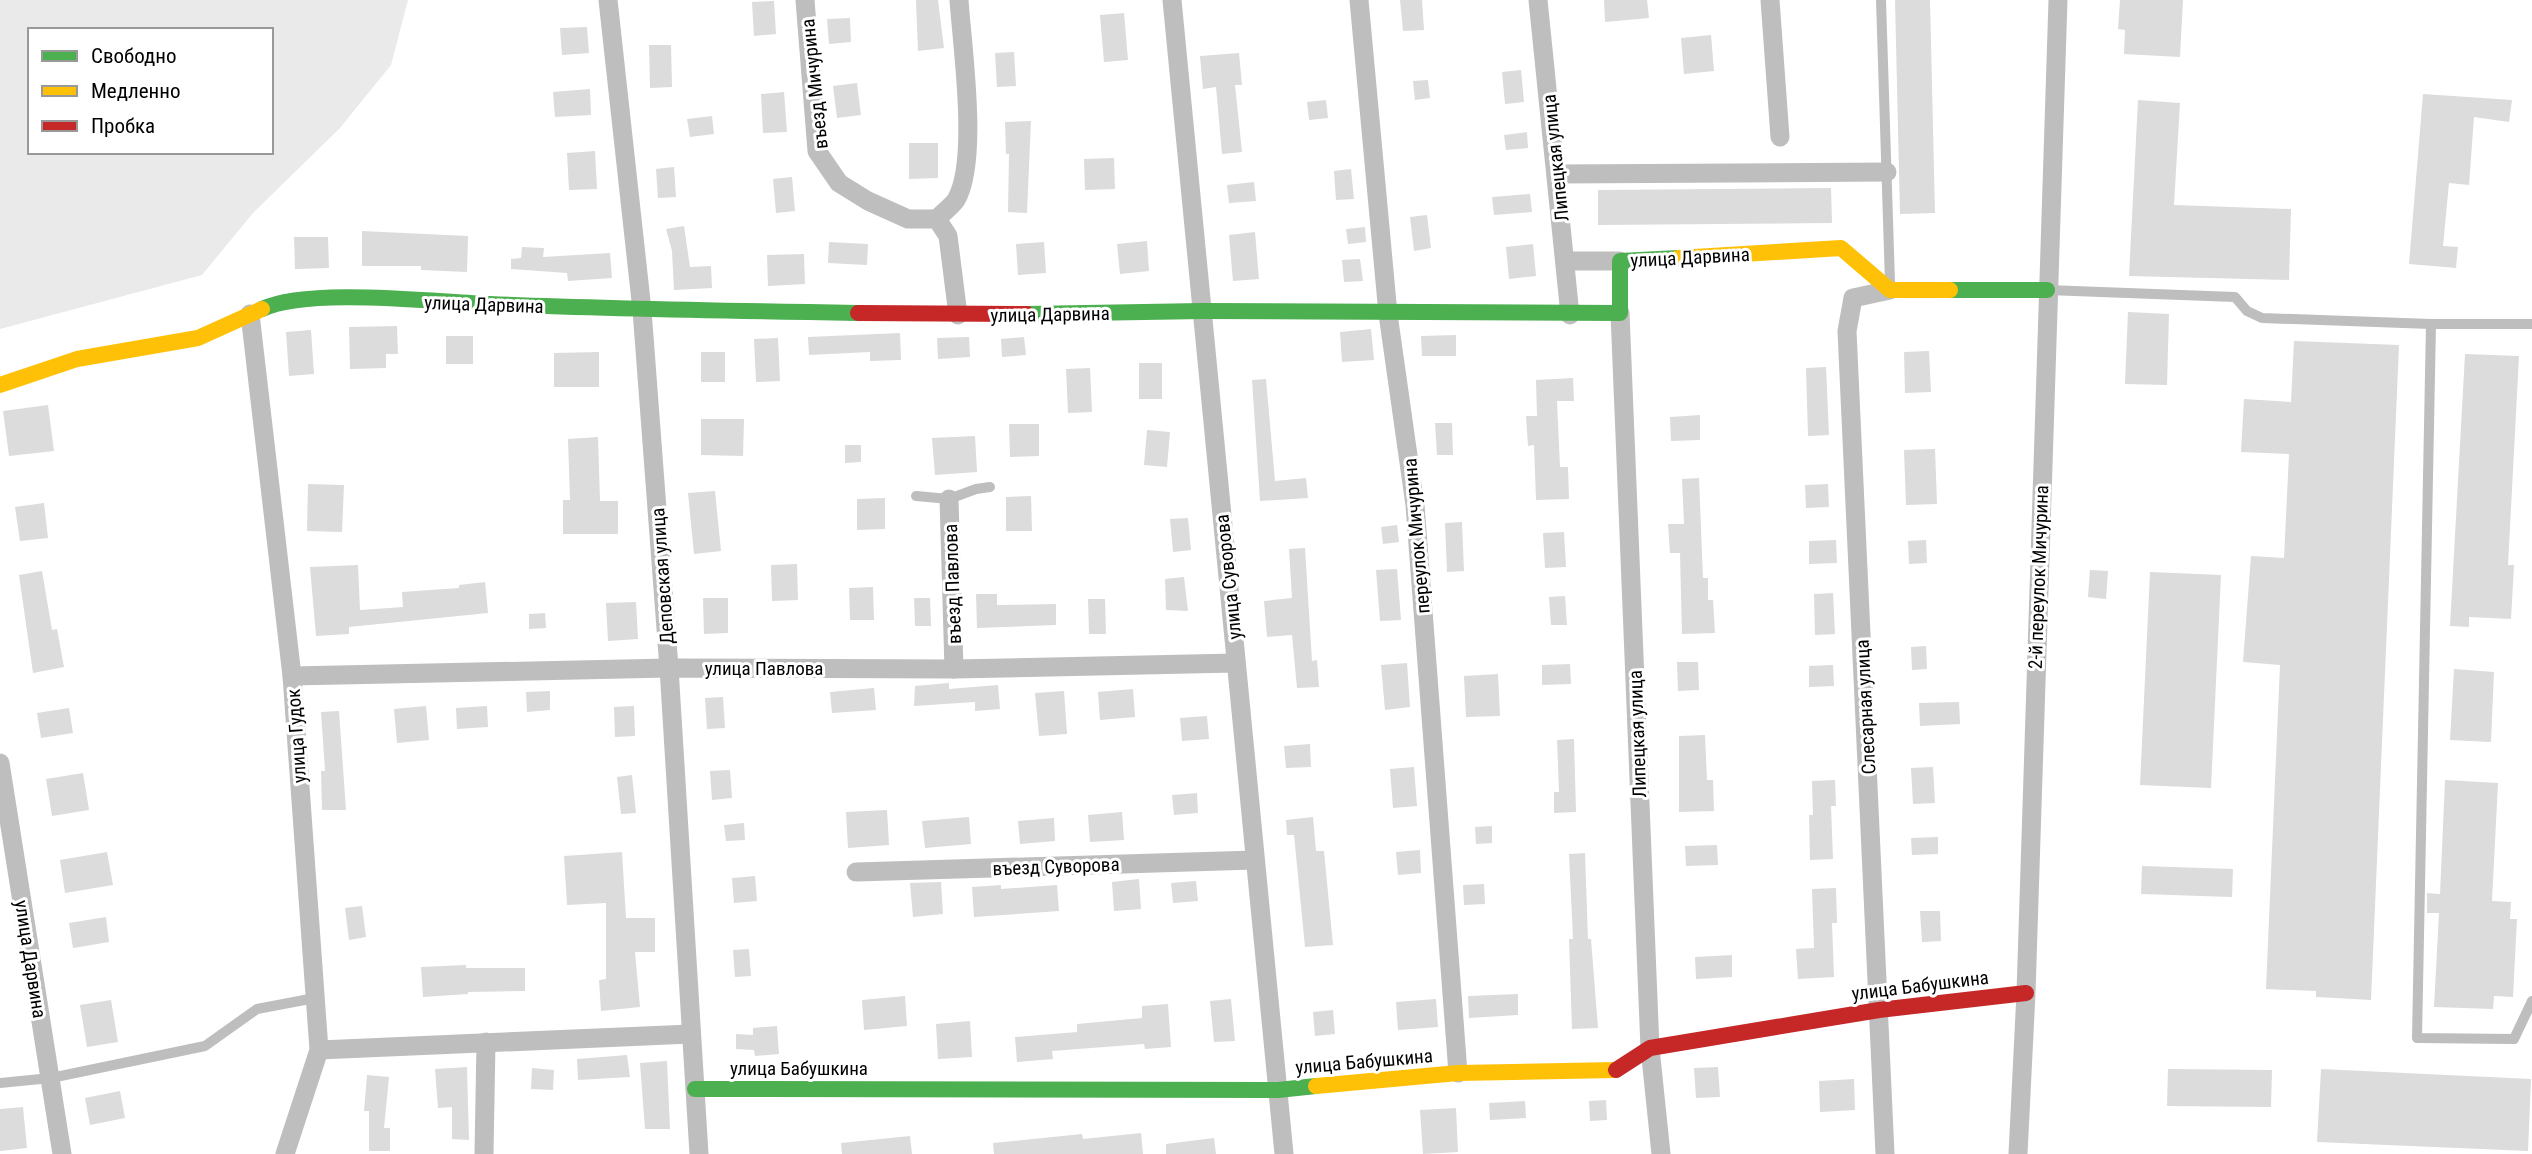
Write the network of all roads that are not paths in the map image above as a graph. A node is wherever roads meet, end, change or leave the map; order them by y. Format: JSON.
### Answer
{"nodes":[{"id":1,"x":608,"y":0,"type":"edge"},
{"id":2,"x":804,"y":0,"type":"edge"},
{"id":3,"x":959,"y":0,"type":"edge"},
{"id":4,"x":1172,"y":0,"type":"edge"},
{"id":5,"x":1359,"y":0,"type":"edge"},
{"id":6,"x":1538,"y":0,"type":"edge"},
{"id":7,"x":1770,"y":0,"type":"edge"},
{"id":8,"x":1881,"y":0,"type":"edge"},
{"id":9,"x":2058,"y":0,"type":"edge"},
{"id":10,"x":1780,"y":137,"type":"dead end"},
{"id":11,"x":1887,"y":172,"type":"junction"},
{"id":12,"x":1557,"y":174,"type":"junction"},
{"id":13,"x":937,"y":219,"type":"junction"},
{"id":14,"x":1566,"y":261,"type":"junction"},
{"id":15,"x":1620,"y":261,"type":"junction"},
{"id":16,"x":1890,"y":290,"type":"junction"},
{"id":17,"x":2047,"y":290,"type":"junction"},
{"id":18,"x":642,"y":310,"type":"junction"},
{"id":19,"x":1202,"y":311,"type":"junction"},
{"id":20,"x":1620,"y":313,"type":"junction"},
{"id":21,"x":250,"y":314,"type":"junction"},
{"id":22,"x":1388,"y":314,"type":"junction"},
{"id":23,"x":958,"y":315,"type":"junction"},
{"id":24,"x":1570,"y":315,"type":"junction"},
{"id":25,"x":2431,"y":324,"type":"junction"},
{"id":26,"x":2532,"y":324,"type":"edge"},
{"id":27,"x":0,"y":385,"type":"edge"},
{"id":28,"x":990,"y":487,"type":"dead end"},
{"id":29,"x":916,"y":496,"type":"dead end"},
{"id":30,"x":949,"y":499,"type":"junction"},
{"id":31,"x":1236,"y":663,"type":"junction"},
{"id":32,"x":669,"y":668,"type":"junction"},
{"id":33,"x":954,"y":669,"type":"junction"},
{"id":34,"x":292,"y":676,"type":"junction"},
{"id":35,"x":0,"y":763,"type":"edge"},
{"id":36,"x":1255,"y":860,"type":"junction"},
{"id":37,"x":856,"y":872,"type":"dead end"},
{"id":38,"x":2026,"y":993,"type":"junction"},
{"id":39,"x":315,"y":998,"type":"junction"},
{"id":40,"x":2532,"y":1000,"type":"edge"},
{"id":41,"x":1879,"y":1010,"type":"junction"},
{"id":42,"x":691,"y":1034,"type":"junction"},
{"id":43,"x":486,"y":1042,"type":"junction"},
{"id":44,"x":1650,"y":1048,"type":"junction"},
{"id":45,"x":319,"y":1050,"type":"junction"},
{"id":46,"x":1458,"y":1073,"type":"junction"},
{"id":47,"x":51,"y":1078,"type":"junction"},
{"id":48,"x":0,"y":1083,"type":"edge"},
{"id":49,"x":695,"y":1089,"type":"junction"},
{"id":50,"x":1278,"y":1090,"type":"junction"},
{"id":51,"x":62,"y":1154,"type":"edge"},
{"id":52,"x":285,"y":1154,"type":"edge"},
{"id":53,"x":484,"y":1154,"type":"edge"},
{"id":54,"x":699,"y":1154,"type":"edge"},
{"id":55,"x":1284,"y":1154,"type":"edge"},
{"id":56,"x":1661,"y":1154,"type":"edge"},
{"id":57,"x":1885,"y":1154,"type":"edge"},
{"id":58,"x":2018,"y":1154,"type":"edge"}],
"edges":[{"from":1,"to":18,"type":"street","name":"Деповская улица"},
{"from":2,"to":13,"type":"street","name":"въезд Мичурина"},
{"from":3,"to":13,"type":"street"},
{"from":4,"to":19,"type":"street","name":"улица Суворова"},
{"from":5,"to":22,"type":"street","name":"переулок Мичурина"},
{"from":6,"to":12,"type":"street","name":"Липецкая улица"},
{"from":7,"to":10,"type":"street"},
{"from":8,"to":11,"type":"lane"},
{"from":9,"to":17,"type":"street","name":"2-й переулок Мичурина"},
{"from":11,"to":12,"type":"street"},
{"from":11,"to":16,"type":"lane"},
{"from":12,"to":14,"type":"street","name":"Липецкая улица"},
{"from":13,"to":23,"type":"street"},
{"from":14,"to":15,"type":"street"},
{"from":14,"to":24,"type":"street","name":"Липецкая улица"},
{"from":15,"to":16,"type":"street","name":"улица Дарвина"},
{"from":15,"to":20,"type":"street","name":"улица Дарвина"},
{"from":16,"to":17,"type":"street"},
{"from":16,"to":41,"type":"street","name":"Слесарная улица"},
{"from":17,"to":25,"type":"lane"},
{"from":17,"to":38,"type":"street","name":"2-й переулок Мичурина"},
{"from":18,"to":21,"type":"street","name":"улица Дарвина"},
{"from":18,"to":23,"type":"street","name":"улица Дарвина"},
{"from":18,"to":32,"type":"street","name":"Деповская улица"},
{"from":19,"to":22,"type":"street","name":"улица Дарвина"},
{"from":19,"to":23,"type":"street","name":"улица Дарвина"},
{"from":19,"to":31,"type":"street","name":"улица Суворова"},
{"from":20,"to":24,"type":"street","name":"улица Дарвина"},
{"from":20,"to":44,"type":"street","name":"Липецкая улица"},
{"from":21,"to":27,"type":"street","name":"улица Дарвина"},
{"from":21,"to":34,"type":"street","name":"улица Гудок"},
{"from":22,"to":24,"type":"street","name":"улица Дарвина"},
{"from":22,"to":46,"type":"street","name":"переулок Мичурина"},
{"from":25,"to":26,"type":"lane"},
{"from":25,"to":40,"type":"lane"},
{"from":28,"to":30,"type":"lane"},
{"from":29,"to":30,"type":"lane"},
{"from":30,"to":33,"type":"street","name":"въезд Павлова"},
{"from":31,"to":33,"type":"street","name":"улица Павлова"},
{"from":31,"to":36,"type":"street","name":"улица Суворова"},
{"from":32,"to":33,"type":"street","name":"улица Павлова"},
{"from":32,"to":34,"type":"street","name":"улица Павлова"},
{"from":32,"to":42,"type":"street","name":"Деповская улица"},
{"from":34,"to":39,"type":"street","name":"улица Гудок"},
{"from":35,"to":47,"type":"street","name":"улица Дарвина"},
{"from":36,"to":37,"type":"street","name":"въезд Суворова"},
{"from":36,"to":50,"type":"street","name":"улица Суворова"},
{"from":38,"to":41,"type":"street","name":"улица Бабушкина"},
{"from":38,"to":58,"type":"street","name":"2-й переулок Мичурина"},
{"from":39,"to":45,"type":"street","name":"улица Гудок"},
{"from":39,"to":47,"type":"lane"},
{"from":41,"to":44,"type":"street","name":"улица Бабушкина"},
{"from":41,"to":57,"type":"street","name":"Слесарная улица"},
{"from":42,"to":43,"type":"street"},
{"from":42,"to":49,"type":"street","name":"Деповская улица"},
{"from":43,"to":45,"type":"street"},
{"from":43,"to":53,"type":"street"},
{"from":44,"to":46,"type":"street","name":"улица Бабушкина"},
{"from":44,"to":56,"type":"street","name":"Липецкая улица"},
{"from":45,"to":52,"type":"street","name":"улица Гудок"},
{"from":46,"to":50,"type":"street","name":"улица Бабушкина"},
{"from":47,"to":48,"type":"lane"},
{"from":47,"to":51,"type":"street","name":"улица Дарвина"},
{"from":49,"to":50,"type":"street","name":"улица Бабушкина"},
{"from":49,"to":54,"type":"street","name":"Деповская улица"},
{"from":50,"to":55,"type":"street","name":"улица Суворова"}]}
